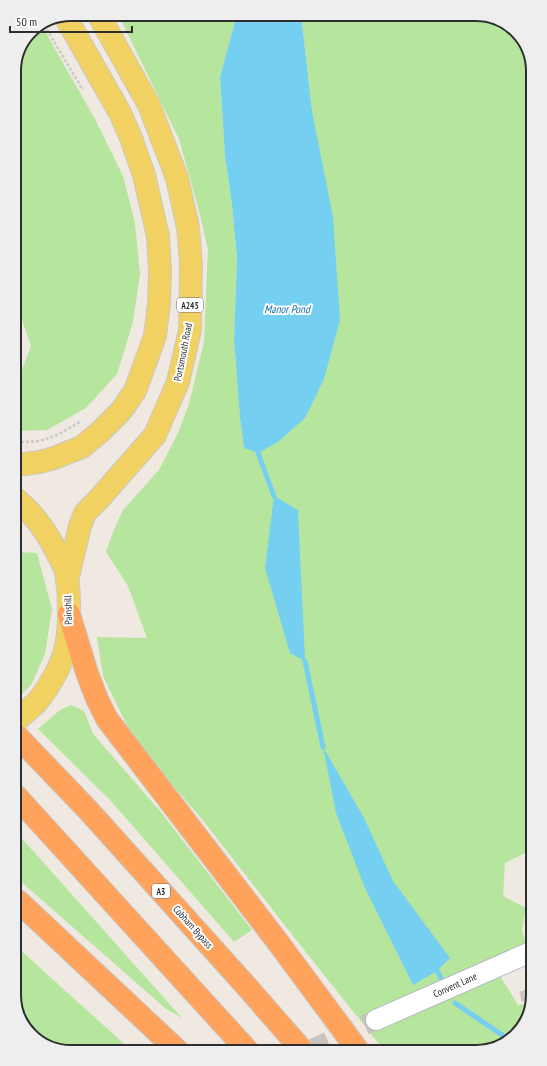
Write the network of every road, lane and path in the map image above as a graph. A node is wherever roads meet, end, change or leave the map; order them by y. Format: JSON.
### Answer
{"nodes":[{"id":1,"x":69,"y":21,"type":"edge"},
{"id":2,"x":102,"y":21,"type":"edge"},
{"id":3,"x":46,"y":28,"type":"edge"},
{"id":4,"x":87,"y":96,"type":"dead end"},
{"id":5,"x":85,"y":419,"type":"dead end"},
{"id":6,"x":21,"y":442,"type":"edge"},
{"id":7,"x":21,"y":464,"type":"edge"},
{"id":8,"x":21,"y":503,"type":"edge"},
{"id":9,"x":67,"y":581,"type":"junction"},
{"id":10,"x":69,"y":614,"type":"junction"},
{"id":11,"x":21,"y":716,"type":"edge"},
{"id":12,"x":21,"y":740,"type":"edge"},
{"id":13,"x":21,"y":801,"type":"edge"},
{"id":14,"x":21,"y":905,"type":"edge"},
{"id":15,"x":526,"y":954,"type":"edge"},
{"id":16,"x":376,"y":1020,"type":"tunnel mouth"},
{"id":17,"x":172,"y":1045,"type":"edge"},
{"id":18,"x":242,"y":1045,"type":"edge"},
{"id":19,"x":298,"y":1045,"type":"edge"},
{"id":20,"x":354,"y":1045,"type":"edge"}],
"edges":[{"from":1,"to":7,"type":"main road"},
{"from":2,"to":9,"type":"main road","name":"Portsmouth Road","number":"A245"},
{"from":3,"to":4,"type":"path"},
{"from":5,"to":6,"type":"path"},
{"from":8,"to":9,"type":"main road","name":"Painshill"},
{"from":9,"to":10,"type":"main road","name":"Painshill"},
{"from":10,"to":11,"type":"main road","name":"Painshill"},
{"from":10,"to":20,"type":"highway"},
{"from":12,"to":19,"type":"highway","name":"Cobham Bypass","number":"A3"},
{"from":13,"to":18,"type":"highway"},
{"from":14,"to":17,"type":"highway"},
{"from":15,"to":16,"type":"lane","name":"Convent Lane"}]}
